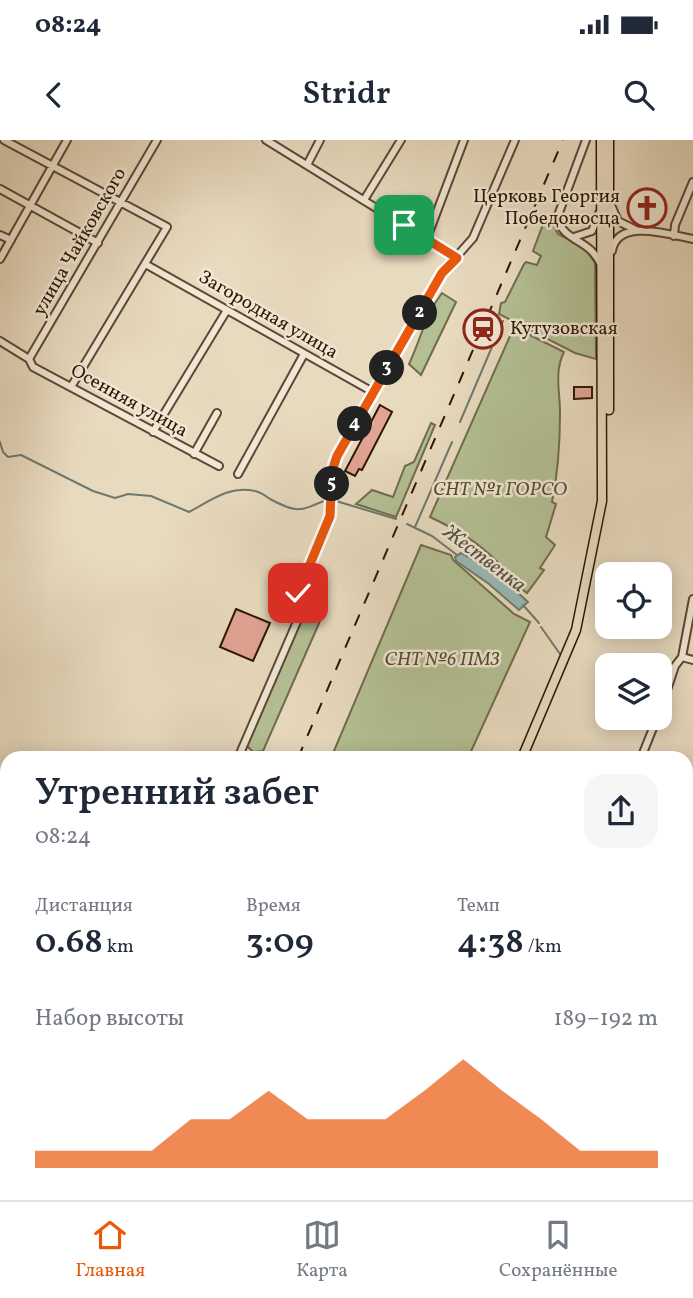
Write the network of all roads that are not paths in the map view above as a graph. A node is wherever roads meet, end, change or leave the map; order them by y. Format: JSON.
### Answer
{"nodes":[{"id":1,"x":4,"y":140,"type":"edge"},
{"id":2,"x":67,"y":140,"type":"edge"},
{"id":3,"x":158,"y":140,"type":"edge"},
{"id":4,"x":266,"y":140,"type":"edge"},
{"id":5,"x":320,"y":140,"type":"edge"},
{"id":6,"x":401,"y":140,"type":"edge"},
{"id":7,"x":464,"y":140,"type":"edge"},
{"id":8,"x":515,"y":140,"type":"edge"},
{"id":9,"x":586,"y":140,"type":"edge"},
{"id":10,"x":600,"y":140,"type":"edge"},
{"id":11,"x":609,"y":140,"type":"edge"},
{"id":12,"x":307,"y":165,"type":"junction"},
{"id":13,"x":52,"y":167,"type":"junction"},
{"id":14,"x":693,"y":182,"type":"edge"},
{"id":15,"x":0,"y":189,"type":"edge"},
{"id":16,"x":605,"y":200,"type":"junction"},
{"id":17,"x":364,"y":201,"type":"junction"},
{"id":18,"x":120,"y":204,"type":"junction"},
{"id":19,"x":29,"y":205,"type":"junction"},
{"id":20,"x":638,"y":230,"type":"junction"},
{"id":21,"x":0,"y":235,"type":"edge"},
{"id":22,"x":674,"y":236,"type":"junction"},
{"id":23,"x":572,"y":237,"type":"junction"},
{"id":24,"x":425,"y":238,"type":"junction"},
{"id":25,"x":693,"y":239,"type":"edge"},
{"id":26,"x":11,"y":240,"type":"junction"},
{"id":27,"x":98,"y":243,"type":"junction"},
{"id":28,"x":457,"y":258,"type":"junction"},
{"id":29,"x":0,"y":259,"type":"edge"},
{"id":30,"x":147,"y":265,"type":"junction"},
{"id":31,"x":606,"y":269,"type":"junction"},
{"id":32,"x":227,"y":310,"type":"junction"},
{"id":33,"x":0,"y":341,"type":"edge"},
{"id":34,"x":304,"y":354,"type":"junction"},
{"id":35,"x":29,"y":359,"type":"junction"},
{"id":36,"x":71,"y":387,"type":"junction"},
{"id":37,"x":373,"y":392,"type":"junction"},
{"id":38,"x":218,"y":413,"type":"dead end"},
{"id":39,"x":153,"y":432,"type":"junction"},
{"id":40,"x":194,"y":454,"type":"junction"},
{"id":41,"x":219,"y":466,"type":"dead end"},
{"id":42,"x":238,"y":474,"type":"dead end"},
{"id":43,"x":693,"y":599,"type":"edge"},
{"id":44,"x":682,"y":657,"type":"junction"},
{"id":45,"x":693,"y":660,"type":"edge"},
{"id":46,"x":672,"y":675,"type":"edge"},
{"id":47,"x":652,"y":730,"type":"edge"},
{"id":48,"x":241,"y":751,"type":"edge"},
{"id":49,"x":528,"y":751,"type":"edge"},
{"id":50,"x":644,"y":751,"type":"edge"}],
"edges":[{"from":1,"to":13,"type":"street"},
{"from":2,"to":13,"type":"street"},
{"from":3,"to":18,"type":"street","name":"улица Чайковского"},
{"from":4,"to":12,"type":"street"},
{"from":5,"to":12,"type":"street"},
{"from":6,"to":17,"type":"street"},
{"from":7,"to":24,"type":"street"},
{"from":8,"to":28,"type":"street"},
{"from":9,"to":23,"type":"street"},
{"from":10,"to":16,"type":"main road"},
{"from":11,"to":16,"type":"main road"},
{"from":12,"to":17,"type":"street"},
{"from":13,"to":18,"type":"street"},
{"from":13,"to":19,"type":"street"},
{"from":14,"to":22,"type":"street"},
{"from":15,"to":19,"type":"street"},
{"from":16,"to":20,"type":"street"},
{"from":16,"to":23,"type":"street"},
{"from":16,"to":31,"type":"main road"},
{"from":17,"to":24,"type":"street"},
{"from":18,"to":27,"type":"street","name":"улица Чайковского"},
{"from":18,"to":30,"type":"street"},
{"from":19,"to":26,"type":"street"},
{"from":19,"to":27,"type":"street"},
{"from":20,"to":22,"type":"street"},
{"from":20,"to":31,"type":"street"},
{"from":21,"to":26,"type":"street"},
{"from":22,"to":25,"type":"street"},
{"from":23,"to":31,"type":"street"},
{"from":24,"to":28,"type":"street"},
{"from":26,"to":29,"type":"street"},
{"from":27,"to":35,"type":"street","name":"улица Чайковского"},
{"from":28,"to":37,"type":"street"},
{"from":30,"to":32,"type":"street","name":"Загородная улица"},
{"from":30,"to":36,"type":"street"},
{"from":31,"to":49,"type":"main road"},
{"from":32,"to":34,"type":"street","name":"Загородная улица"},
{"from":32,"to":39,"type":"street"},
{"from":33,"to":35,"type":"street","name":"Осенняя улица"},
{"from":34,"to":37,"type":"street","name":"Загородная улица"},
{"from":34,"to":42,"type":"street"},
{"from":35,"to":36,"type":"street","name":"Осенняя улица"},
{"from":36,"to":39,"type":"street","name":"Осенняя улица"},
{"from":37,"to":48,"type":"street"},
{"from":38,"to":40,"type":"street"},
{"from":39,"to":40,"type":"street","name":"Осенняя улица"},
{"from":40,"to":41,"type":"street","name":"Осенняя улица"},
{"from":43,"to":44,"type":"street"},
{"from":44,"to":45,"type":"street"},
{"from":44,"to":46,"type":"street"},
{"from":47,"to":50,"type":"street"}]}
